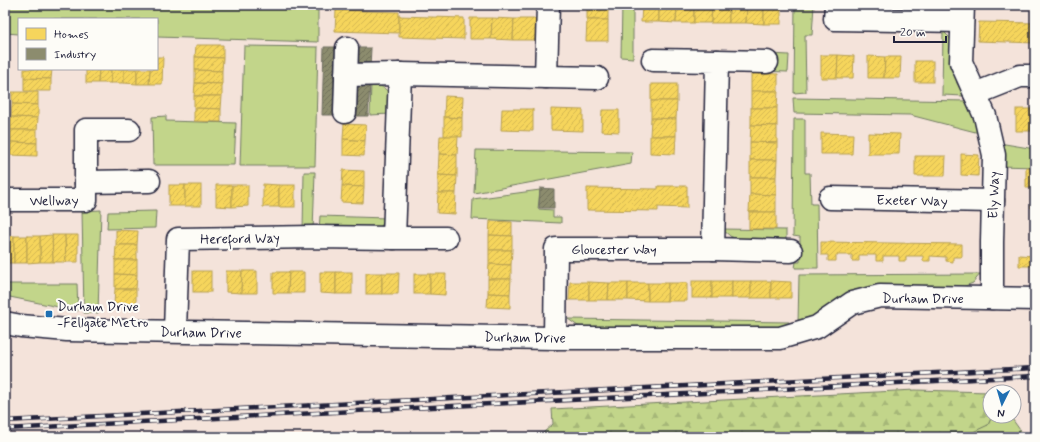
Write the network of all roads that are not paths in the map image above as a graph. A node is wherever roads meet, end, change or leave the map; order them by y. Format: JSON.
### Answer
{"nodes":[{"id":1,"x":548,"y":5,"type":"edge"},
{"id":2,"x":843,"y":5,"type":"edge"},
{"id":3,"x":962,"y":13,"type":"edge"},
{"id":4,"x":347,"y":48,"type":"dead end"},
{"id":5,"x":653,"y":60,"type":"dead end"},
{"id":6,"x":717,"y":61,"type":"junction"},
{"id":7,"x":767,"y":62,"type":"dead end"},
{"id":8,"x":400,"y":74,"type":"junction"},
{"id":9,"x":346,"y":75,"type":"junction"},
{"id":10,"x":1035,"y":76,"type":"edge"},
{"id":11,"x":546,"y":77,"type":"junction"},
{"id":12,"x":597,"y":78,"type":"dead end"},
{"id":13,"x":976,"y":94,"type":"junction"},
{"id":14,"x":345,"y":112,"type":"dead end"},
{"id":15,"x":129,"y":130,"type":"dead end"},
{"id":16,"x":149,"y":180,"type":"dead end"},
{"id":17,"x":86,"y":182,"type":"junction"},
{"id":18,"x":830,"y":198,"type":"dead end"},
{"id":19,"x":5,"y":200,"type":"edge"},
{"id":20,"x":993,"y":201,"type":"junction"},
{"id":21,"x":394,"y":238,"type":"junction"},
{"id":22,"x":446,"y":238,"type":"dead end"},
{"id":23,"x":713,"y":249,"type":"junction"},
{"id":24,"x":791,"y":251,"type":"dead end"},
{"id":25,"x":992,"y":298,"type":"junction"},
{"id":26,"x":1035,"y":299,"type":"edge"},
{"id":27,"x":5,"y":323,"type":"edge"},
{"id":28,"x":175,"y":332,"type":"junction"},
{"id":29,"x":555,"y":338,"type":"junction"}],
"edges":[{"from":1,"to":11,"type":"street"},
{"from":2,"to":3,"type":"street"},
{"from":3,"to":13,"type":"street","name":"Ely Way"},
{"from":4,"to":9,"type":"street"},
{"from":5,"to":6,"type":"street"},
{"from":6,"to":7,"type":"street"},
{"from":6,"to":23,"type":"street"},
{"from":8,"to":9,"type":"street"},
{"from":8,"to":11,"type":"street"},
{"from":8,"to":21,"type":"street"},
{"from":9,"to":14,"type":"street"},
{"from":10,"to":13,"type":"street"},
{"from":11,"to":12,"type":"street"},
{"from":13,"to":20,"type":"street","name":"Ely Way"},
{"from":15,"to":17,"type":"street","name":"Wellway"},
{"from":16,"to":17,"type":"street","name":"Wellway"},
{"from":17,"to":19,"type":"street","name":"Wellway"},
{"from":18,"to":20,"type":"street","name":"Exeter Way"},
{"from":20,"to":25,"type":"street","name":"Ely Way"},
{"from":21,"to":22,"type":"street","name":"Hereford Way"},
{"from":21,"to":28,"type":"street","name":"Hereford Way"},
{"from":23,"to":24,"type":"street","name":"Gloucester Way"},
{"from":23,"to":29,"type":"street","name":"Gloucester Way"},
{"from":25,"to":26,"type":"street","name":"Durham Drive"},
{"from":25,"to":29,"type":"street","name":"Durham Drive"},
{"from":27,"to":28,"type":"street","name":"Durham Drive"},
{"from":28,"to":29,"type":"street","name":"Durham Drive"}]}
